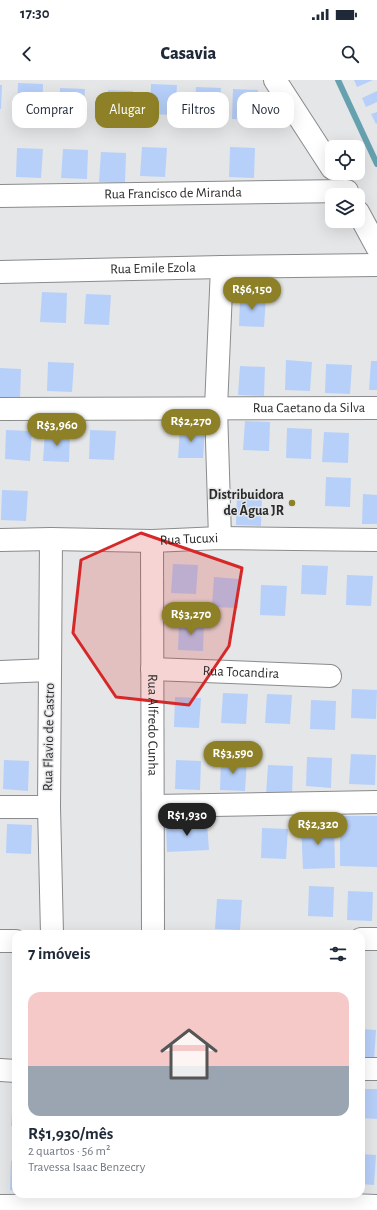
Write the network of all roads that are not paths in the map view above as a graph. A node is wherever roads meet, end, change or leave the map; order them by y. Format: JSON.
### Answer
{"nodes":[{"id":1,"x":275,"y":80,"type":"edge"},
{"id":2,"x":325,"y":157,"type":"edge"},
{"id":3,"x":325,"y":193,"type":"edge"},
{"id":4,"x":0,"y":196,"type":"edge"},
{"id":5,"x":365,"y":225,"type":"edge"},
{"id":6,"x":377,"y":247,"type":"edge"},
{"id":7,"x":377,"y":266,"type":"edge"},
{"id":8,"x":222,"y":267,"type":"junction"},
{"id":9,"x":0,"y":272,"type":"edge"},
{"id":10,"x":216,"y":408,"type":"junction"},
{"id":11,"x":377,"y":408,"type":"edge"},
{"id":12,"x":0,"y":409,"type":"edge"},
{"id":13,"x":220,"y":538,"type":"junction"},
{"id":14,"x":51,"y":539,"type":"junction"},
{"id":15,"x":0,"y":540,"type":"edge"},
{"id":16,"x":152,"y":540,"type":"junction"},
{"id":17,"x":377,"y":540,"type":"edge"},
{"id":18,"x":152,"y":669,"type":"junction"},
{"id":19,"x":50,"y":670,"type":"junction"},
{"id":20,"x":0,"y":672,"type":"edge"},
{"id":21,"x":330,"y":676,"type":"dead end"},
{"id":22,"x":377,"y":802,"type":"edge"},
{"id":23,"x":153,"y":806,"type":"junction"},
{"id":24,"x":0,"y":807,"type":"edge"},
{"id":25,"x":49,"y":807,"type":"junction"},
{"id":26,"x":52,"y":930,"type":"edge"},
{"id":27,"x":153,"y":930,"type":"edge"},
{"id":28,"x":365,"y":938,"type":"edge"},
{"id":29,"x":377,"y":939,"type":"edge"},
{"id":30,"x":0,"y":940,"type":"edge"},
{"id":31,"x":12,"y":941,"type":"edge"},
{"id":32,"x":365,"y":1068,"type":"edge"},
{"id":33,"x":377,"y":1069,"type":"edge"},
{"id":34,"x":0,"y":1070,"type":"edge"},
{"id":35,"x":12,"y":1071,"type":"edge"},
{"id":36,"x":47,"y":1200,"type":"edge"},
{"id":37,"x":156,"y":1200,"type":"edge"},
{"id":38,"x":0,"y":1206,"type":"edge"},
{"id":39,"x":377,"y":1206,"type":"edge"}],
"edges":[{"from":1,"to":2,"type":"street"},
{"from":3,"to":4,"type":"street","name":"Rua Francisco de Miranda"},
{"from":5,"to":6,"type":"street"},
{"from":7,"to":8,"type":"street","name":"Rua Emile Ezola"},
{"from":8,"to":9,"type":"street","name":"Rua Emile Ezola"},
{"from":8,"to":10,"type":"street"},
{"from":10,"to":11,"type":"street","name":"Rua Caetano da Silva"},
{"from":10,"to":12,"type":"street","name":"Rua Caetano da Silva"},
{"from":10,"to":13,"type":"street"},
{"from":13,"to":16,"type":"street","name":"Rua Tucuxi"},
{"from":13,"to":17,"type":"street","name":"Rua Tucuxi"},
{"from":14,"to":15,"type":"street","name":"Rua Tucuxi"},
{"from":14,"to":16,"type":"street","name":"Rua Tucuxi"},
{"from":14,"to":19,"type":"street","name":"Rua Flavio de Castro"},
{"from":16,"to":18,"type":"street","name":"Rua Alfredo Cunha"},
{"from":18,"to":21,"type":"street","name":"Rua Tocandira"},
{"from":18,"to":23,"type":"street","name":"Rua Alfredo Cunha"},
{"from":19,"to":20,"type":"street"},
{"from":19,"to":25,"type":"street","name":"Rua Flavio de Castro"},
{"from":22,"to":23,"type":"street"},
{"from":23,"to":27,"type":"street","name":"Rua Alfredo Cunha"},
{"from":24,"to":25,"type":"street"},
{"from":25,"to":26,"type":"street","name":"Rua Flavio de Castro"},
{"from":28,"to":29,"type":"street"},
{"from":30,"to":31,"type":"street"},
{"from":32,"to":33,"type":"street"},
{"from":34,"to":35,"type":"street"},
{"from":36,"to":37,"type":"street"},
{"from":36,"to":38,"type":"street"},
{"from":37,"to":39,"type":"street"}]}
